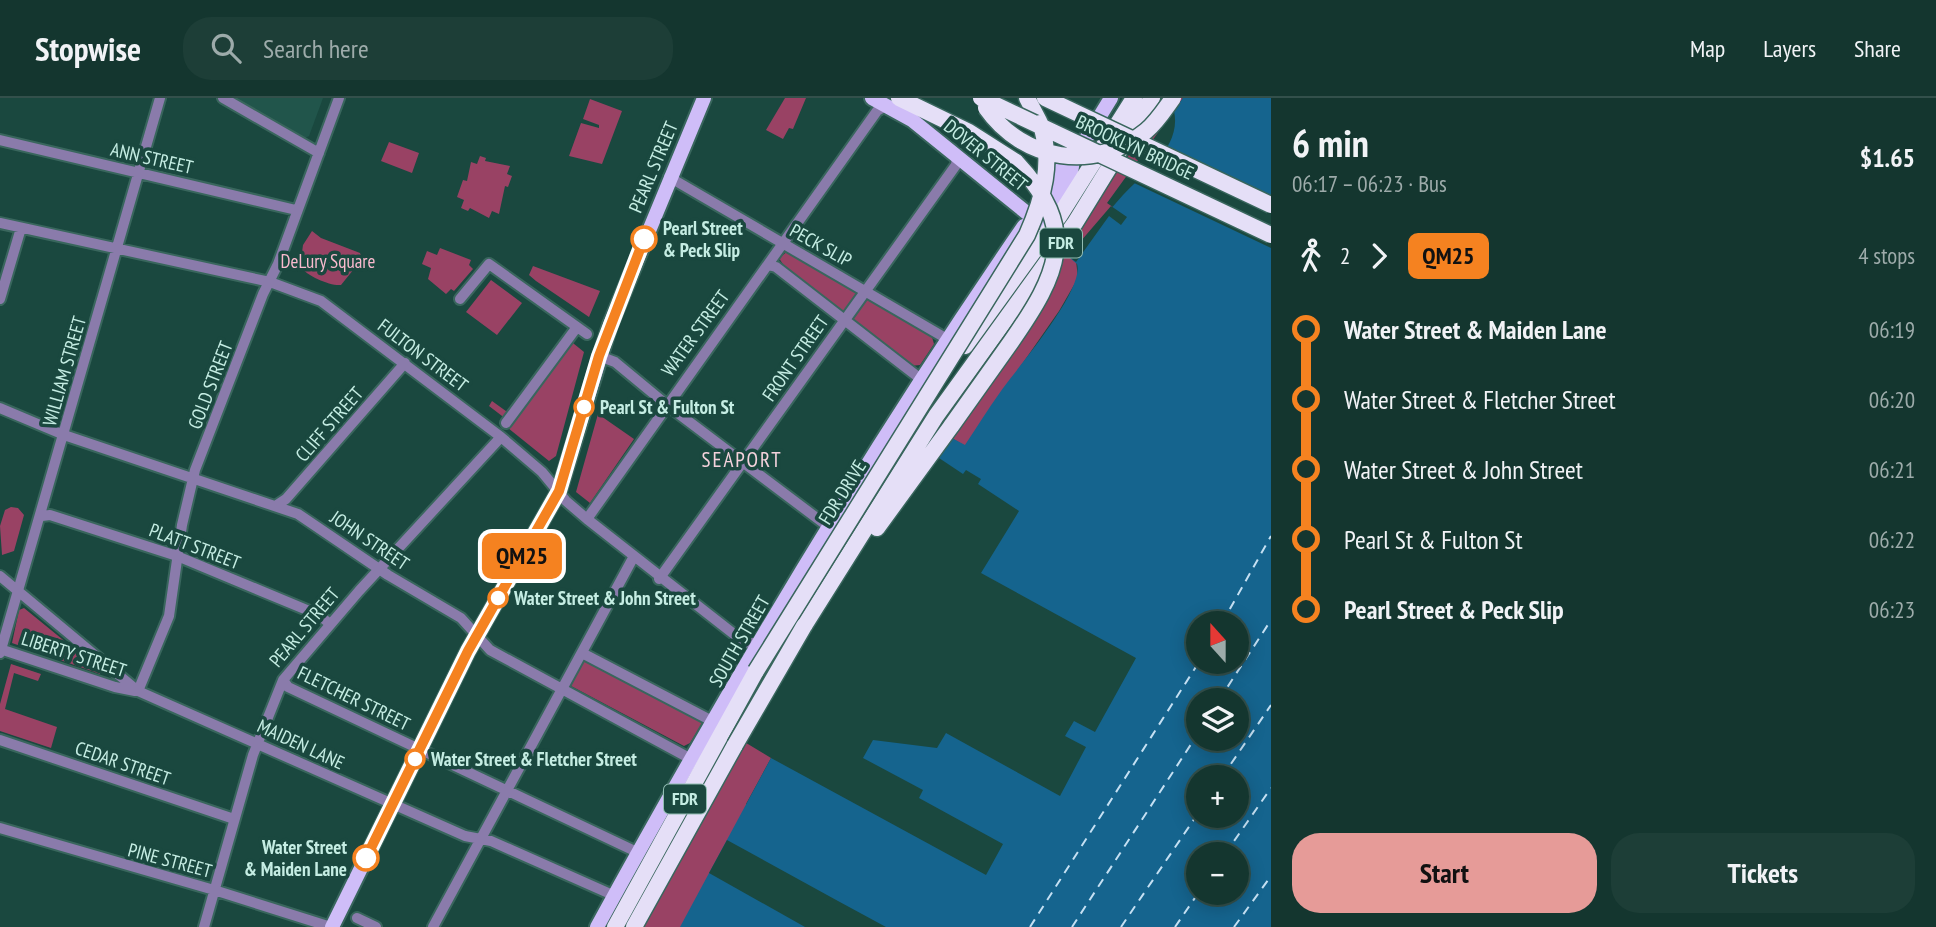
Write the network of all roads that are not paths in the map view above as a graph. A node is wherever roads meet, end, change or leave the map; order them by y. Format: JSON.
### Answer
{"nodes":[{"id":1,"x":160,"y":98,"type":"edge"},
{"id":2,"x":223,"y":98,"type":"edge"},
{"id":3,"x":339,"y":98,"type":"edge"},
{"id":4,"x":704,"y":98,"type":"edge"},
{"id":5,"x":872,"y":98,"type":"edge"},
{"id":6,"x":921,"y":98,"type":"edge"},
{"id":7,"x":1027,"y":98,"type":"edge"},
{"id":8,"x":1045,"y":98,"type":"edge"},
{"id":9,"x":1060,"y":98,"type":"edge"},
{"id":10,"x":1111,"y":98,"type":"edge"},
{"id":11,"x":1134,"y":98,"type":"edge"},
{"id":12,"x":1152,"y":98,"type":"edge"},
{"id":13,"x":1173,"y":98,"type":"edge"},
{"id":14,"x":982,"y":100,"type":"edge"},
{"id":15,"x":893,"y":102,"type":"edge"},
{"id":16,"x":1098,"y":120,"type":"junction"},
{"id":17,"x":0,"y":140,"type":"edge"},
{"id":18,"x":319,"y":153,"type":"junction"},
{"id":19,"x":957,"y":157,"type":"junction"},
{"id":20,"x":1016,"y":162,"type":"junction"},
{"id":21,"x":141,"y":174,"type":"junction"},
{"id":22,"x":669,"y":177,"type":"junction"},
{"id":23,"x":1271,"y":205,"type":"edge"},
{"id":24,"x":296,"y":210,"type":"junction"},
{"id":25,"x":1034,"y":219,"type":"junction"},
{"id":26,"x":0,"y":223,"type":"edge"},
{"id":27,"x":21,"y":228,"type":"junction"},
{"id":28,"x":1271,"y":235,"type":"edge"},
{"id":29,"x":783,"y":244,"type":"junction"},
{"id":30,"x":117,"y":248,"type":"junction"},
{"id":31,"x":768,"y":265,"type":"junction"},
{"id":32,"x":270,"y":282,"type":"junction"},
{"id":33,"x":866,"y":290,"type":"junction"},
{"id":34,"x":0,"y":299,"type":"edge"},
{"id":35,"x":460,"y":299,"type":"dead end"},
{"id":36,"x":844,"y":319,"type":"junction"},
{"id":37,"x":577,"y":327,"type":"junction"},
{"id":38,"x":587,"y":334,"type":"dead end"},
{"id":39,"x":951,"y":342,"type":"junction"},
{"id":40,"x":599,"y":356,"type":"junction"},
{"id":41,"x":405,"y":363,"type":"junction"},
{"id":42,"x":922,"y":380,"type":"junction"},
{"id":43,"x":667,"y":405,"type":"junction"},
{"id":44,"x":0,"y":408,"type":"edge"},
{"id":45,"x":506,"y":423,"type":"dead end"},
{"id":46,"x":64,"y":435,"type":"junction"},
{"id":47,"x":500,"y":437,"type":"junction"},
{"id":48,"x":900,"y":440,"type":"junction"},
{"id":49,"x":743,"y":463,"type":"junction"},
{"id":50,"x":192,"y":479,"type":"junction"},
{"id":51,"x":559,"y":491,"type":"junction"},
{"id":52,"x":277,"y":505,"type":"junction"},
{"id":53,"x":42,"y":516,"type":"junction"},
{"id":54,"x":587,"y":519,"type":"junction"},
{"id":55,"x":830,"y":528,"type":"junction"},
{"id":56,"x":177,"y":556,"type":"junction"},
{"id":57,"x":633,"y":558,"type":"junction"},
{"id":58,"x":380,"y":569,"type":"junction"},
{"id":59,"x":0,"y":576,"type":"edge"},
{"id":60,"x":659,"y":579,"type":"junction"},
{"id":61,"x":18,"y":592,"type":"junction"},
{"id":62,"x":330,"y":624,"type":"junction"},
{"id":63,"x":804,"y":626,"type":"junction"},
{"id":64,"x":476,"y":637,"type":"junction"},
{"id":65,"x":758,"y":644,"type":"junction"},
{"id":66,"x":0,"y":650,"type":"edge"},
{"id":67,"x":582,"y":653,"type":"junction"},
{"id":68,"x":283,"y":680,"type":"junction"},
{"id":69,"x":562,"y":689,"type":"junction"},
{"id":70,"x":138,"y":691,"type":"junction"},
{"id":71,"x":714,"y":722,"type":"junction"},
{"id":72,"x":0,"y":740,"type":"edge"},
{"id":73,"x":257,"y":743,"type":"junction"},
{"id":74,"x":419,"y":749,"type":"junction"},
{"id":75,"x":691,"y":759,"type":"junction"},
{"id":76,"x":506,"y":789,"type":"junction"},
{"id":77,"x":393,"y":804,"type":"junction"},
{"id":78,"x":234,"y":819,"type":"junction"},
{"id":79,"x":0,"y":828,"type":"edge"},
{"id":80,"x":480,"y":839,"type":"junction"},
{"id":81,"x":639,"y":853,"type":"junction"},
{"id":82,"x":214,"y":890,"type":"junction"},
{"id":83,"x":615,"y":896,"type":"junction"},
{"id":84,"x":358,"y":918,"type":"dead end"},
{"id":85,"x":204,"y":927,"type":"edge"},
{"id":86,"x":332,"y":927,"type":"edge"},
{"id":87,"x":376,"y":927,"type":"edge"},
{"id":88,"x":433,"y":927,"type":"edge"},
{"id":89,"x":597,"y":927,"type":"edge"},
{"id":90,"x":615,"y":927,"type":"edge"},
{"id":91,"x":635,"y":927,"type":"edge"}],
"edges":[{"from":1,"to":21,"type":"street","name":"WILLIAM STREET"},
{"from":2,"to":18,"type":"street"},
{"from":3,"to":18,"type":"street","name":"GOLD STREET"},
{"from":4,"to":22,"type":"main road","name":"PEARL STREET"},
{"from":5,"to":15,"type":"main road","name":"DOVER STREET"},
{"from":6,"to":20,"type":"highway"},
{"from":7,"to":48,"type":"highway","bridge":true},
{"from":8,"to":23,"type":"highway","name":"BROOKLYN BRIDGE","bridge":true},
{"from":9,"to":16,"type":"main road"},
{"from":10,"to":16,"type":"main road","name":"SOUTH STREET"},
{"from":11,"to":48,"type":"highway","name":"FDR DRIVE","number":"FDR","bridge":true},
{"from":12,"to":63,"type":"highway","name":"FDR DRIVE","number":"FDR","bridge":true},
{"from":13,"to":14,"type":"highway","bridge":true},
{"from":14,"to":28,"type":"highway","name":"BROOKLYN BRIDGE","bridge":true},
{"from":15,"to":19,"type":"main road","name":"DOVER STREET"},
{"from":15,"to":20,"type":"highway"},
{"from":15,"to":29,"type":"street","name":"WATER STREET"},
{"from":16,"to":25,"type":"main road","name":"SOUTH STREET"},
{"from":17,"to":21,"type":"street","name":"ANN STREET"},
{"from":18,"to":24,"type":"street","name":"GOLD STREET"},
{"from":19,"to":25,"type":"main road","name":"DOVER STREET"},
{"from":19,"to":33,"type":"street","name":"FRONT STREET"},
{"from":20,"to":63,"type":"highway","bridge":true},
{"from":21,"to":24,"type":"street","name":"ANN STREET"},
{"from":21,"to":30,"type":"street","name":"WILLIAM STREET"},
{"from":22,"to":29,"type":"street","name":"PECK SLIP"},
{"from":22,"to":40,"type":"main road","name":"PEARL STREET"},
{"from":24,"to":32,"type":"street","name":"GOLD STREET"},
{"from":25,"to":39,"type":"main road","name":"SOUTH STREET"},
{"from":26,"to":27,"type":"street","name":"FULTON STREET"},
{"from":27,"to":30,"type":"street","name":"FULTON STREET"},
{"from":27,"to":34,"type":"street"},
{"from":29,"to":31,"type":"street","name":"WATER STREET"},
{"from":29,"to":33,"type":"street","name":"PECK SLIP"},
{"from":30,"to":32,"type":"street","name":"FULTON STREET"},
{"from":30,"to":46,"type":"street","name":"WILLIAM STREET"},
{"from":31,"to":36,"type":"street"},
{"from":31,"to":43,"type":"street","name":"WATER STREET"},
{"from":32,"to":41,"type":"street","name":"FULTON STREET"},
{"from":32,"to":50,"type":"street","name":"GOLD STREET"},
{"from":33,"to":36,"type":"street","name":"FRONT STREET"},
{"from":33,"to":39,"type":"street","name":"PECK SLIP"},
{"from":35,"to":37,"type":"street"},
{"from":36,"to":42,"type":"street"},
{"from":36,"to":49,"type":"street","name":"FRONT STREET"},
{"from":37,"to":38,"type":"street"},
{"from":37,"to":45,"type":"street"},
{"from":39,"to":42,"type":"main road","name":"SOUTH STREET"},
{"from":40,"to":43,"type":"street"},
{"from":40,"to":51,"type":"main road","name":"PEARL STREET"},
{"from":41,"to":47,"type":"street","name":"FULTON STREET"},
{"from":41,"to":52,"type":"street","name":"CLIFF STREET"},
{"from":42,"to":55,"type":"main road","name":"SOUTH STREET"},
{"from":43,"to":49,"type":"street"},
{"from":43,"to":54,"type":"street","name":"WATER STREET"},
{"from":44,"to":46,"type":"street","name":"JOHN STREET"},
{"from":46,"to":50,"type":"street","name":"JOHN STREET"},
{"from":46,"to":53,"type":"street","name":"WILLIAM STREET"},
{"from":47,"to":51,"type":"street","name":"FULTON STREET"},
{"from":47,"to":58,"type":"street","name":"PEARL STREET"},
{"from":48,"to":90,"type":"highway","name":"FDR DRIVE","number":"FDR","bridge":true},
{"from":49,"to":55,"type":"street"},
{"from":49,"to":60,"type":"street","name":"FRONT STREET"},
{"from":50,"to":52,"type":"street","name":"JOHN STREET"},
{"from":50,"to":56,"type":"street","name":"GOLD STREET"},
{"from":51,"to":54,"type":"street","name":"FULTON STREET"},
{"from":51,"to":64,"type":"main road"},
{"from":52,"to":58,"type":"street","name":"JOHN STREET"},
{"from":53,"to":56,"type":"street","name":"PLATT STREET"},
{"from":53,"to":61,"type":"street","name":"WILLIAM STREET"},
{"from":54,"to":57,"type":"street","name":"FULTON STREET"},
{"from":55,"to":65,"type":"main road","name":"SOUTH STREET"},
{"from":56,"to":62,"type":"street","name":"PLATT STREET"},
{"from":56,"to":70,"type":"street","name":"GOLD STREET"},
{"from":57,"to":60,"type":"street","name":"FULTON STREET"},
{"from":57,"to":67,"type":"street"},
{"from":58,"to":62,"type":"street","name":"PEARL STREET"},
{"from":58,"to":64,"type":"street","name":"JOHN STREET"},
{"from":59,"to":61,"type":"street","name":"MAIDEN LANE"},
{"from":60,"to":65,"type":"street","name":"FULTON STREET"},
{"from":61,"to":66,"type":"street","name":"WILLIAM STREET"},
{"from":61,"to":70,"type":"street","name":"MAIDEN LANE"},
{"from":62,"to":68,"type":"street","name":"PEARL STREET"},
{"from":63,"to":91,"type":"highway","name":"FDR DRIVE","number":"FDR","bridge":true},
{"from":64,"to":69,"type":"street","name":"JOHN STREET"},
{"from":64,"to":74,"type":"main road"},
{"from":65,"to":71,"type":"main road","name":"SOUTH STREET"},
{"from":66,"to":70,"type":"street","name":"LIBERTY STREET"},
{"from":67,"to":69,"type":"street"},
{"from":67,"to":71,"type":"street"},
{"from":68,"to":73,"type":"street","name":"PEARL STREET"},
{"from":68,"to":74,"type":"street","name":"FLETCHER STREET"},
{"from":69,"to":75,"type":"street","name":"JOHN STREET"},
{"from":69,"to":76,"type":"street"},
{"from":70,"to":73,"type":"street","name":"MAIDEN LANE"},
{"from":71,"to":75,"type":"main road","name":"SOUTH STREET"},
{"from":72,"to":78,"type":"street","name":"CEDAR STREET"},
{"from":73,"to":77,"type":"street","name":"MAIDEN LANE"},
{"from":73,"to":78,"type":"street","name":"PEARL STREET"},
{"from":74,"to":76,"type":"street","name":"FLETCHER STREET"},
{"from":74,"to":77,"type":"main road"},
{"from":75,"to":81,"type":"main road","name":"SOUTH STREET"},
{"from":76,"to":80,"type":"street"},
{"from":76,"to":81,"type":"street","name":"FLETCHER STREET"},
{"from":77,"to":80,"type":"street","name":"MAIDEN LANE"},
{"from":77,"to":86,"type":"main road"},
{"from":78,"to":82,"type":"street","name":"PEARL STREET"},
{"from":79,"to":82,"type":"street","name":"PINE STREET"},
{"from":80,"to":83,"type":"street","name":"MAIDEN LANE"},
{"from":80,"to":88,"type":"street"},
{"from":81,"to":83,"type":"main road","name":"SOUTH STREET"},
{"from":82,"to":85,"type":"street","name":"PEARL STREET"},
{"from":82,"to":86,"type":"street","name":"PINE STREET"},
{"from":83,"to":89,"type":"main road","name":"SOUTH STREET"},
{"from":84,"to":87,"type":"street"}]}
